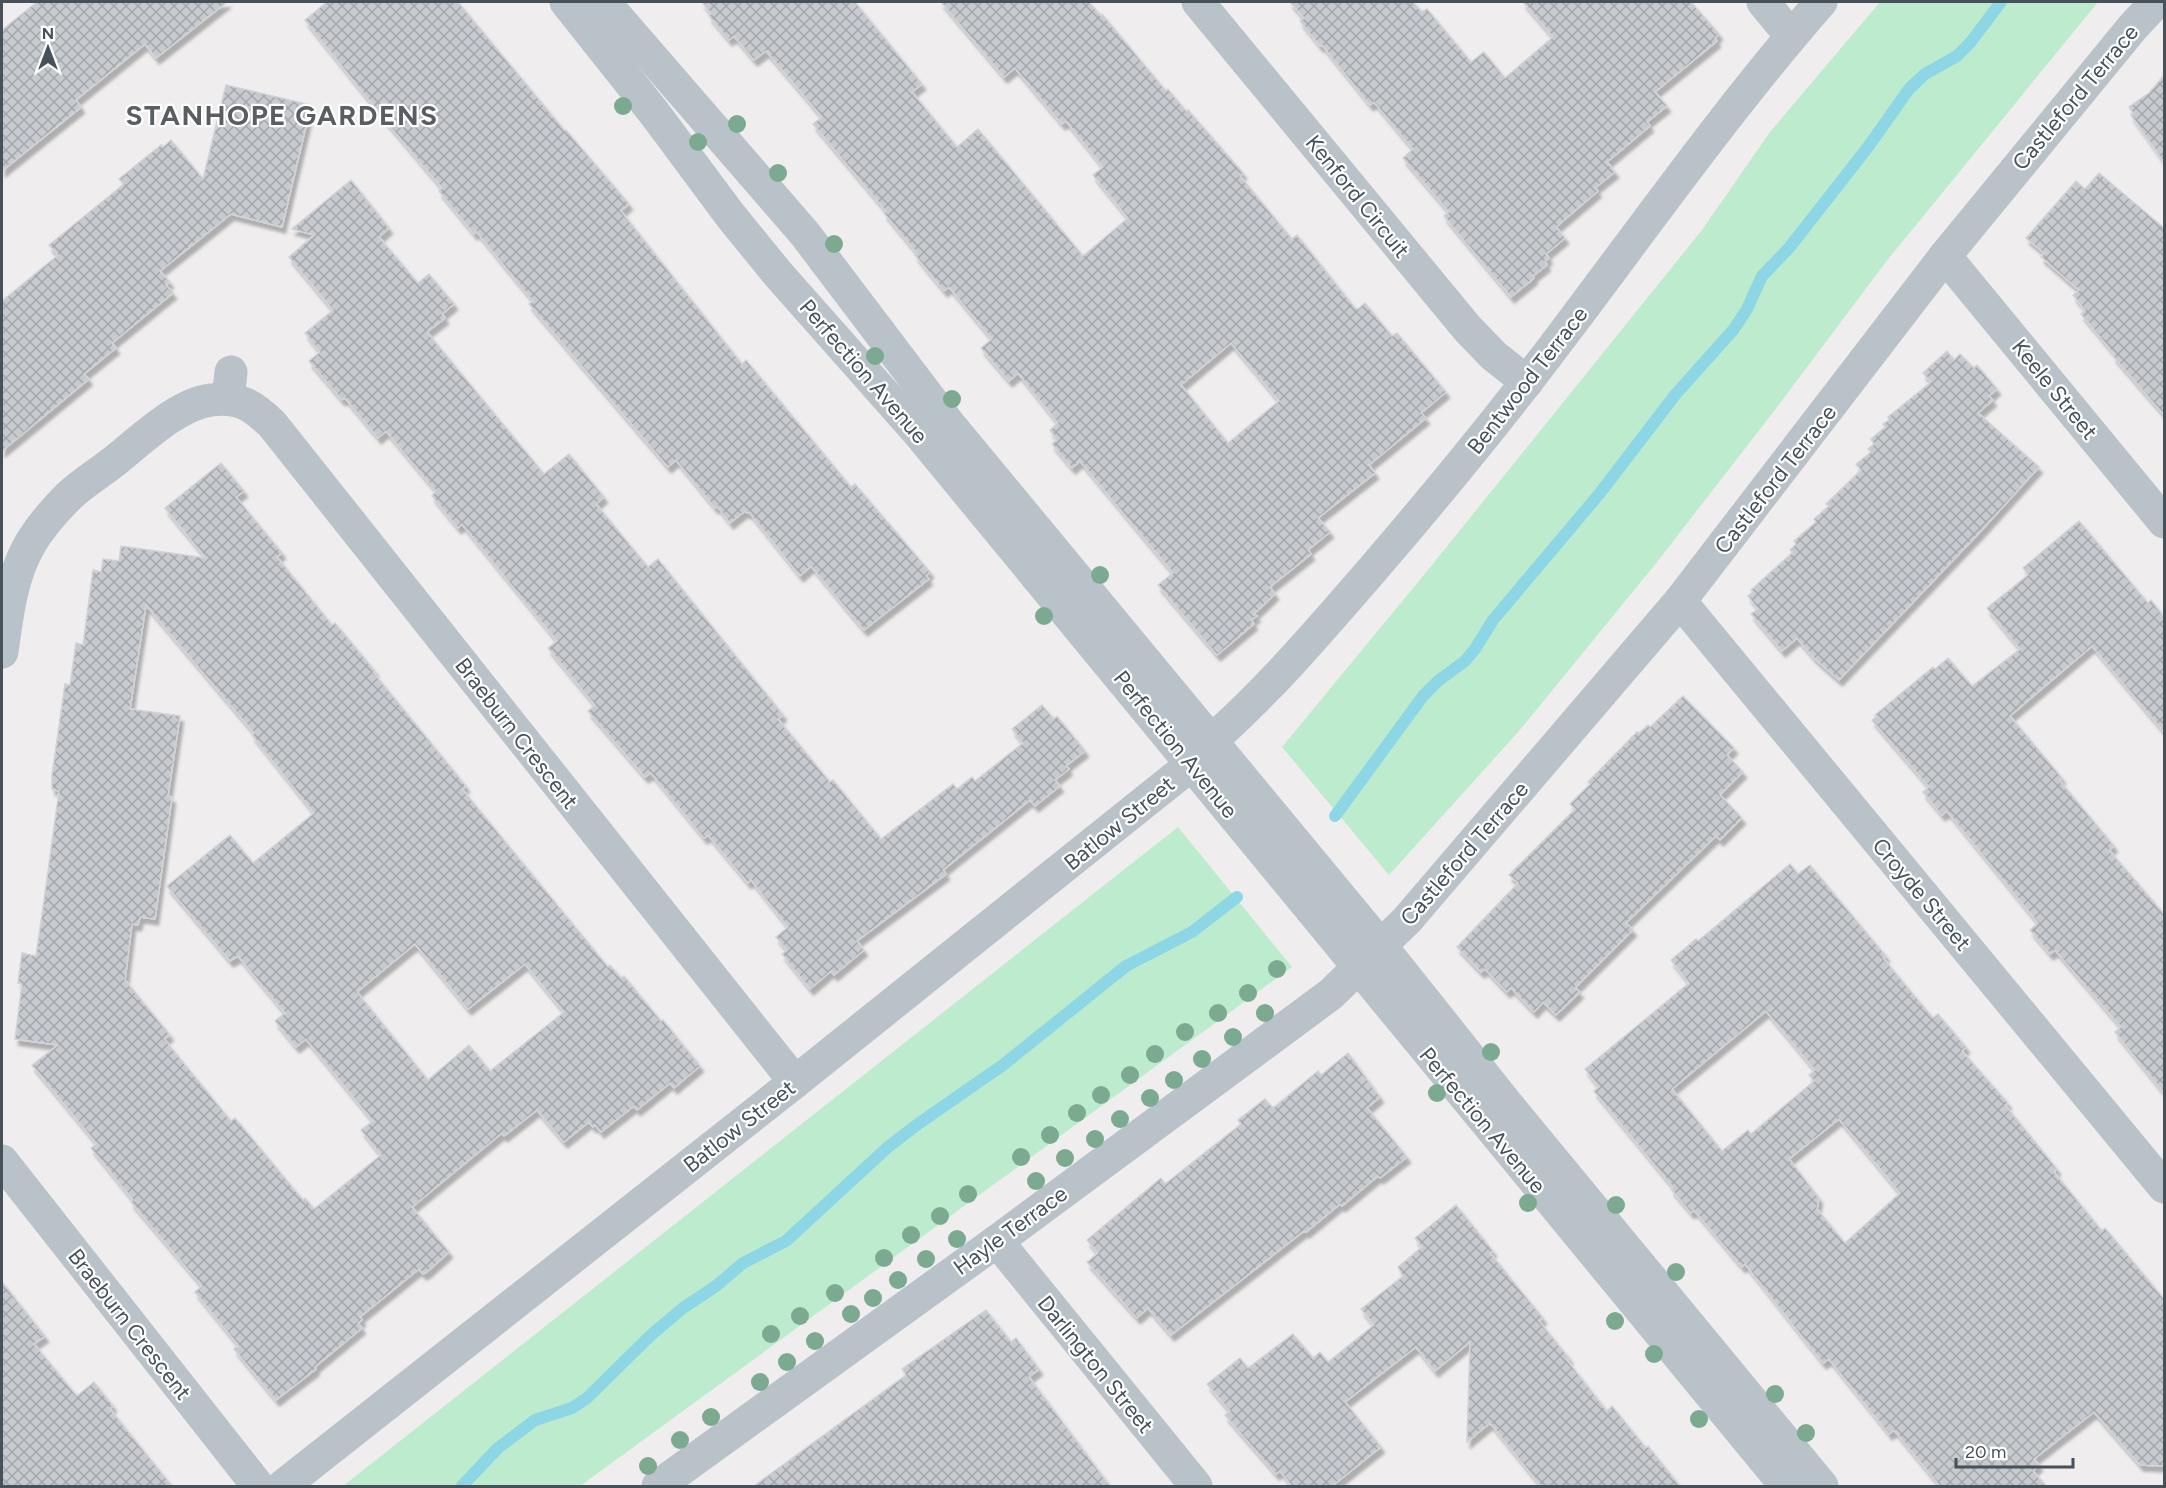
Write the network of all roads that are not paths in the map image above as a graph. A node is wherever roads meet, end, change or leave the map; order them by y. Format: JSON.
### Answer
{"nodes":[{"id":1,"x":566,"y":2,"type":"edge"},
{"id":2,"x":604,"y":2,"type":"edge"},
{"id":3,"x":1198,"y":2,"type":"edge"},
{"id":4,"x":1763,"y":2,"type":"edge"},
{"id":5,"x":1821,"y":2,"type":"edge"},
{"id":6,"x":2156,"y":2,"type":"edge"},
{"id":7,"x":1791,"y":36,"type":"junction"},
{"id":8,"x":1945,"y":256,"type":"junction"},
{"id":9,"x":1527,"y":382,"type":"junction"},
{"id":10,"x":2164,"y":522,"type":"edge"},
{"id":11,"x":1680,"y":601,"type":"junction"},
{"id":12,"x":2,"y":652,"type":"edge"},
{"id":13,"x":1202,"y":752,"type":"junction"},
{"id":14,"x":1381,"y":946,"type":"junction"},
{"id":15,"x":1358,"y":969,"type":"junction"},
{"id":16,"x":795,"y":1082,"type":"junction"},
{"id":17,"x":2,"y":1161,"type":"edge"},
{"id":18,"x":2164,"y":1187,"type":"edge"},
{"id":19,"x":997,"y":1241,"type":"junction"},
{"id":20,"x":1796,"y":1482,"type":"edge"},
{"id":21,"x":258,"y":1486,"type":"edge"},
{"id":22,"x":283,"y":1486,"type":"edge"},
{"id":23,"x":658,"y":1486,"type":"edge"},
{"id":24,"x":1196,"y":1486,"type":"edge"}],
"edges":[{"from":1,"to":13,"type":"street","name":"Perfection Avenue"},
{"from":2,"to":13,"type":"street","name":"Perfection Avenue"},
{"from":3,"to":9,"type":"street","name":"Kenford Circuit"},
{"from":4,"to":7,"type":"street"},
{"from":5,"to":7,"type":"street","name":"Bentwood Terrace"},
{"from":6,"to":8,"type":"street","name":"Castleford Terrace"},
{"from":7,"to":9,"type":"street","name":"Bentwood Terrace"},
{"from":8,"to":10,"type":"street","name":"Keele Street"},
{"from":8,"to":11,"type":"street","name":"Castleford Terrace"},
{"from":9,"to":13,"type":"street","name":"Bentwood Terrace"},
{"from":11,"to":14,"type":"street","name":"Castleford Terrace"},
{"from":11,"to":18,"type":"street","name":"Croyde Street"},
{"from":12,"to":16,"type":"street","name":"Braeburn Crescent"},
{"from":13,"to":14,"type":"street","name":"Perfection Avenue"},
{"from":13,"to":15,"type":"street","name":"Perfection Avenue"},
{"from":13,"to":16,"type":"street","name":"Batlow Street"},
{"from":14,"to":15,"type":"street","name":"Castleford Terrace"},
{"from":14,"to":20,"type":"street","name":"Perfection Avenue"},
{"from":15,"to":19,"type":"street","name":"Hayle Terrace"},
{"from":15,"to":20,"type":"street","name":"Perfection Avenue"},
{"from":16,"to":22,"type":"street","name":"Batlow Street"},
{"from":17,"to":21,"type":"street","name":"Braeburn Crescent"},
{"from":19,"to":23,"type":"street","name":"Hayle Terrace"},
{"from":19,"to":24,"type":"street","name":"Darlington Street"}]}
